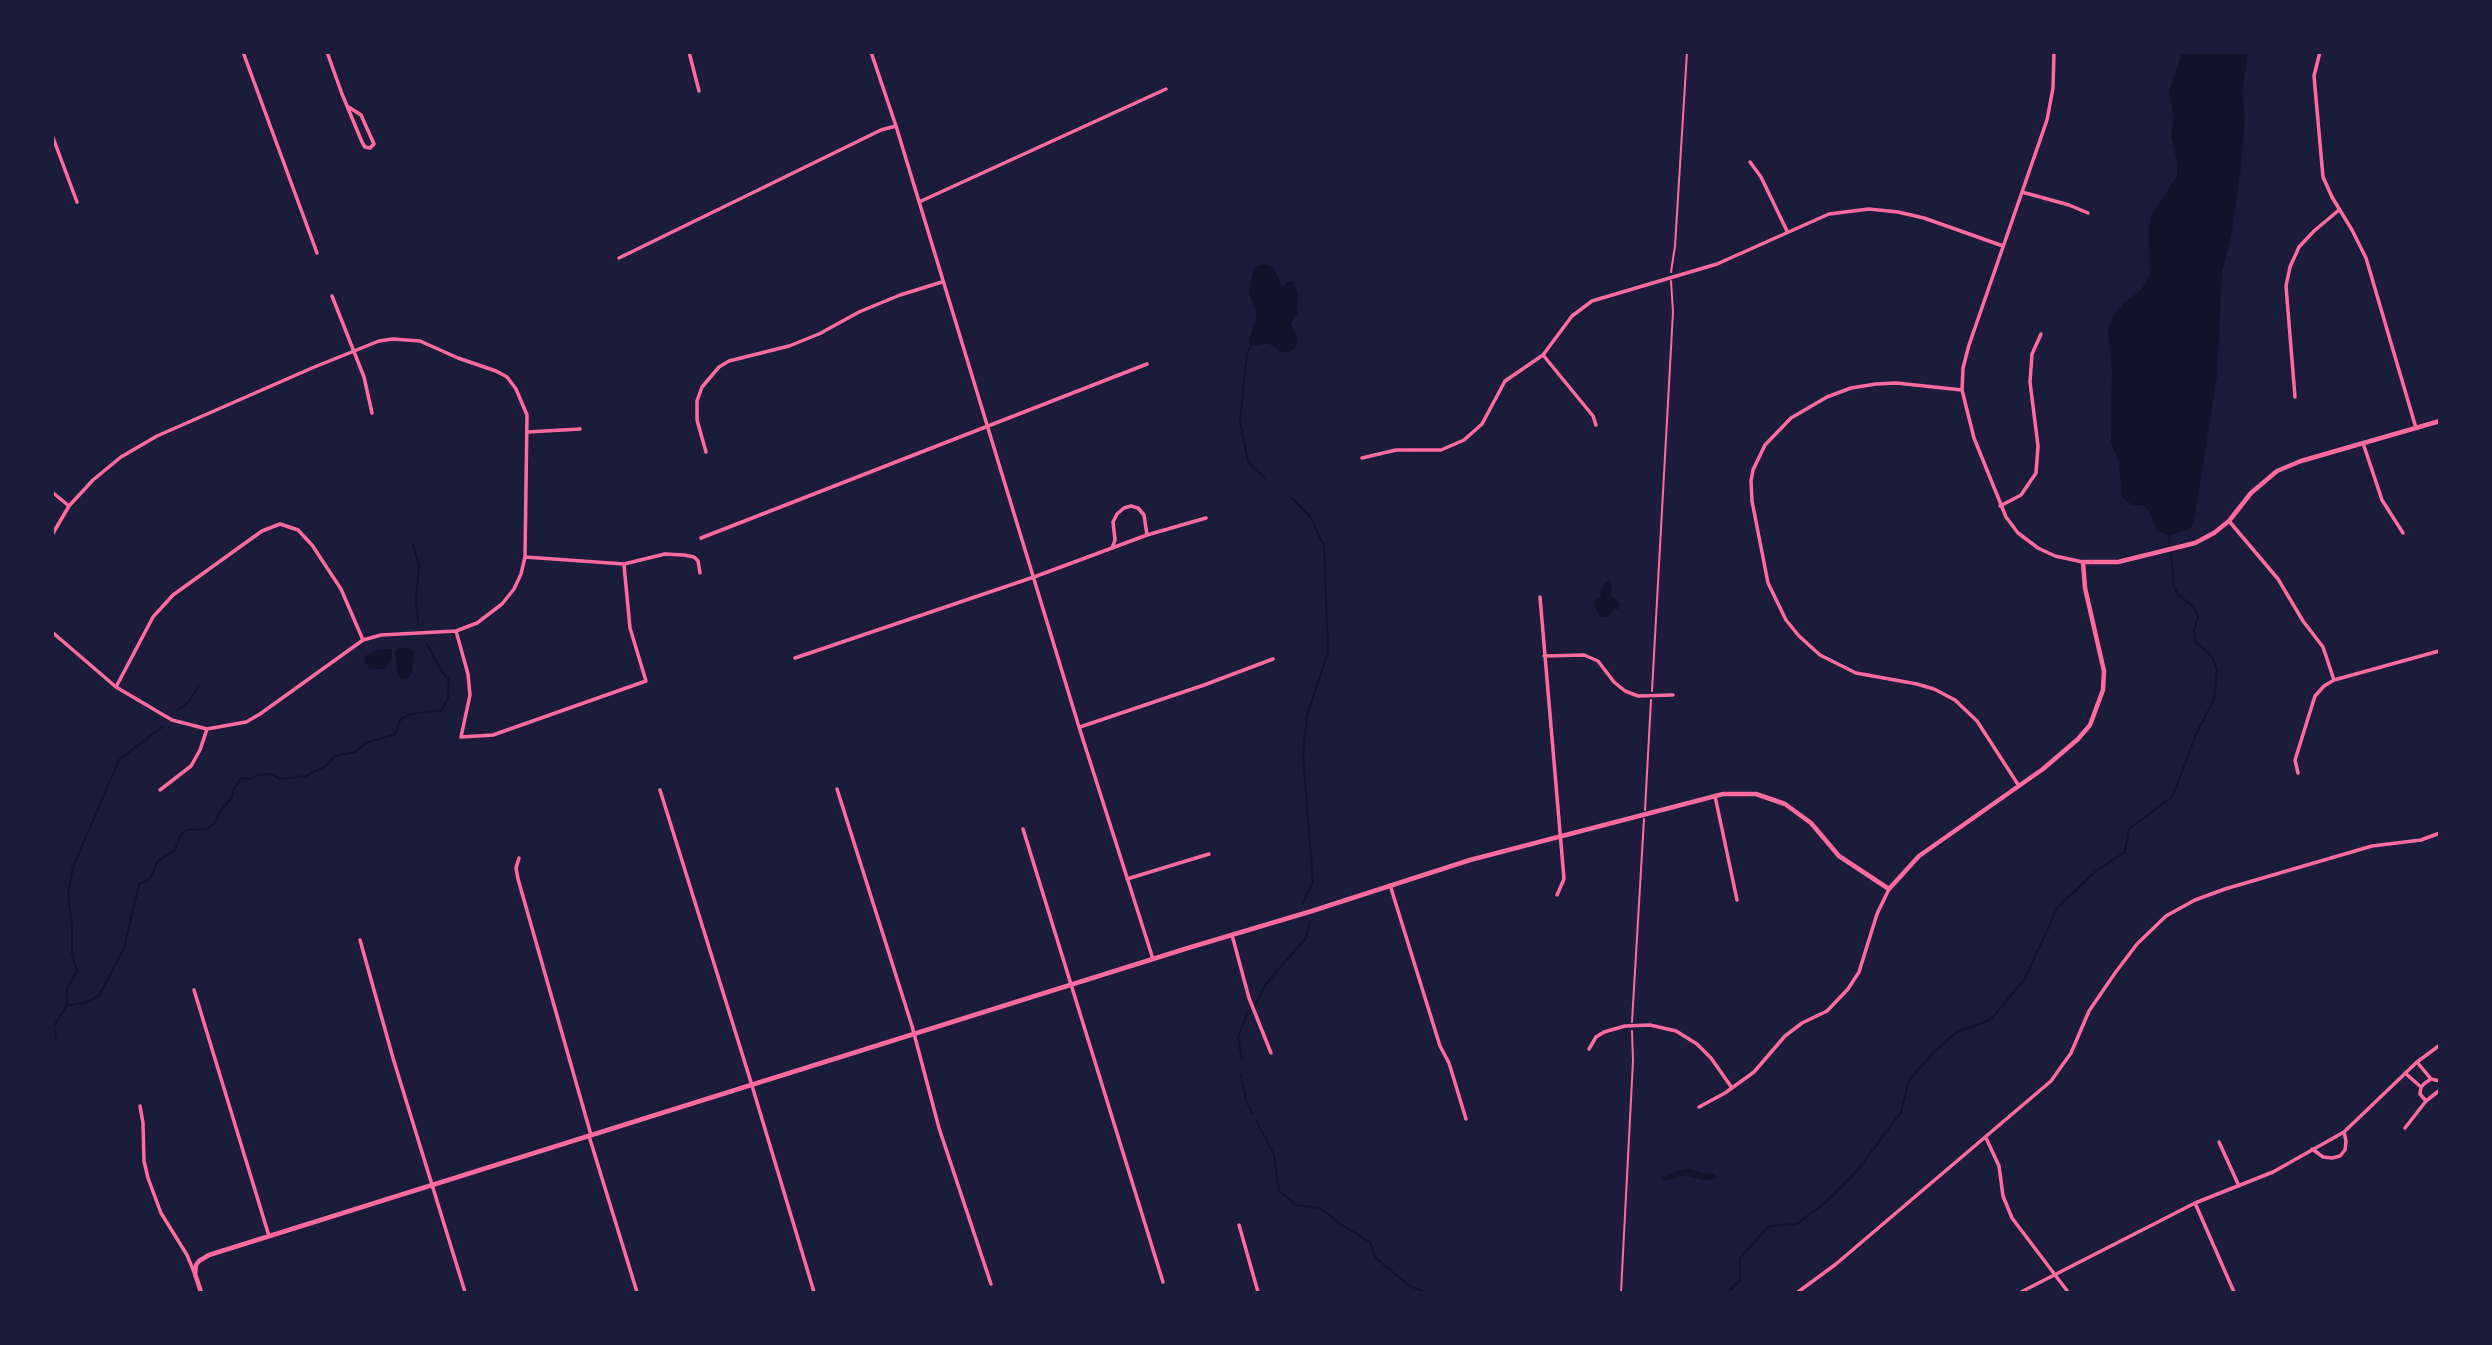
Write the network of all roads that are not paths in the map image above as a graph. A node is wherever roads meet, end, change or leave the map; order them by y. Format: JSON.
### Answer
{"nodes":[{"id":1,"x":243,"y":52,"type":"edge"},
{"id":2,"x":327,"y":52,"type":"edge"},
{"id":3,"x":689,"y":52,"type":"edge"},
{"id":4,"x":871,"y":52,"type":"edge"},
{"id":5,"x":2054,"y":52,"type":"edge"},
{"id":6,"x":2320,"y":52,"type":"edge"},
{"id":7,"x":1166,"y":89,"type":"dead end"},
{"id":8,"x":699,"y":91,"type":"dead end"},
{"id":9,"x":347,"y":106,"type":"junction"},
{"id":10,"x":896,"y":126,"type":"junction"},
{"id":11,"x":52,"y":135,"type":"edge"},
{"id":12,"x":1750,"y":162,"type":"dead end"},
{"id":13,"x":2022,"y":192,"type":"junction"},
{"id":14,"x":77,"y":201,"type":"dead end"},
{"id":15,"x":918,"y":202,"type":"junction"},
{"id":16,"x":2339,"y":210,"type":"junction"},
{"id":17,"x":2088,"y":214,"type":"dead end"},
{"id":18,"x":1787,"y":230,"type":"junction"},
{"id":19,"x":2003,"y":246,"type":"junction"},
{"id":20,"x":317,"y":253,"type":"dead end"},
{"id":21,"x":619,"y":258,"type":"dead end"},
{"id":22,"x":942,"y":282,"type":"junction"},
{"id":23,"x":332,"y":296,"type":"dead end"},
{"id":24,"x":2041,"y":334,"type":"dead end"},
{"id":25,"x":354,"y":351,"type":"junction"},
{"id":26,"x":1543,"y":355,"type":"junction"},
{"id":27,"x":1147,"y":364,"type":"dead end"},
{"id":28,"x":1962,"y":390,"type":"junction"},
{"id":29,"x":2295,"y":397,"type":"dead end"},
{"id":30,"x":372,"y":413,"type":"dead end"},
{"id":31,"x":2440,"y":421,"type":"edge"},
{"id":32,"x":1595,"y":425,"type":"dead end"},
{"id":33,"x":987,"y":426,"type":"junction"},
{"id":34,"x":2416,"y":428,"type":"junction"},
{"id":35,"x":580,"y":429,"type":"dead end"},
{"id":36,"x":528,"y":432,"type":"junction"},
{"id":37,"x":2363,"y":443,"type":"junction"},
{"id":38,"x":706,"y":452,"type":"dead end"},
{"id":39,"x":1362,"y":458,"type":"dead end"},
{"id":40,"x":52,"y":492,"type":"edge"},
{"id":41,"x":69,"y":506,"type":"junction"},
{"id":42,"x":2000,"y":506,"type":"junction"},
{"id":43,"x":1206,"y":518,"type":"dead end"},
{"id":44,"x":2229,"y":521,"type":"junction"},
{"id":45,"x":2403,"y":533,"type":"dead end"},
{"id":46,"x":52,"y":535,"type":"edge"},
{"id":47,"x":1147,"y":535,"type":"junction"},
{"id":48,"x":701,"y":538,"type":"dead end"},
{"id":49,"x":1112,"y":548,"type":"junction"},
{"id":50,"x":524,"y":557,"type":"junction"},
{"id":51,"x":2083,"y":562,"type":"junction"},
{"id":52,"x":624,"y":564,"type":"junction"},
{"id":53,"x":700,"y":573,"type":"dead end"},
{"id":54,"x":1034,"y":577,"type":"junction"},
{"id":55,"x":1540,"y":597,"type":"dead end"},
{"id":56,"x":456,"y":631,"type":"junction"},
{"id":57,"x":52,"y":632,"type":"edge"},
{"id":58,"x":363,"y":640,"type":"junction"},
{"id":59,"x":2439,"y":651,"type":"edge"},
{"id":60,"x":1544,"y":656,"type":"junction"},
{"id":61,"x":795,"y":658,"type":"dead end"},
{"id":62,"x":1273,"y":659,"type":"dead end"},
{"id":63,"x":2334,"y":680,"type":"junction"},
{"id":64,"x":116,"y":687,"type":"junction"},
{"id":65,"x":1672,"y":695,"type":"dead end"},
{"id":66,"x":1079,"y":727,"type":"junction"},
{"id":67,"x":207,"y":729,"type":"junction"},
{"id":68,"x":2298,"y":773,"type":"dead end"},
{"id":69,"x":2019,"y":786,"type":"junction"},
{"id":70,"x":837,"y":789,"type":"dead end"},
{"id":71,"x":160,"y":790,"type":"dead end"},
{"id":72,"x":660,"y":790,"type":"dead end"},
{"id":73,"x":1715,"y":796,"type":"junction"},
{"id":74,"x":1023,"y":829,"type":"dead end"},
{"id":75,"x":2440,"y":832,"type":"edge"},
{"id":76,"x":1560,"y":836,"type":"junction"},
{"id":77,"x":1209,"y":853,"type":"dead end"},
{"id":78,"x":519,"y":858,"type":"dead end"},
{"id":79,"x":1127,"y":879,"type":"junction"},
{"id":80,"x":1390,"y":885,"type":"junction"},
{"id":81,"x":1889,"y":889,"type":"junction"},
{"id":82,"x":1557,"y":895,"type":"dead end"},
{"id":83,"x":1737,"y":900,"type":"dead end"},
{"id":84,"x":1232,"y":935,"type":"junction"},
{"id":85,"x":360,"y":940,"type":"dead end"},
{"id":86,"x":1153,"y":959,"type":"junction"},
{"id":87,"x":1072,"y":985,"type":"junction"},
{"id":88,"x":194,"y":990,"type":"dead end"},
{"id":89,"x":912,"y":1034,"type":"junction"},
{"id":90,"x":2440,"y":1045,"type":"edge"},
{"id":91,"x":1589,"y":1049,"type":"dead end"},
{"id":92,"x":1270,"y":1053,"type":"dead end"},
{"id":93,"x":2417,"y":1062,"type":"junction"},
{"id":94,"x":2405,"y":1073,"type":"junction"},
{"id":95,"x":2431,"y":1079,"type":"junction"},
{"id":96,"x":2440,"y":1081,"type":"edge"},
{"id":97,"x":751,"y":1085,"type":"junction"},
{"id":98,"x":2421,"y":1087,"type":"junction"},
{"id":99,"x":1732,"y":1088,"type":"junction"},
{"id":100,"x":2440,"y":1090,"type":"edge"},
{"id":101,"x":2426,"y":1101,"type":"junction"},
{"id":102,"x":139,"y":1106,"type":"dead end"},
{"id":103,"x":1699,"y":1108,"type":"dead end"},
{"id":104,"x":1466,"y":1119,"type":"dead end"},
{"id":105,"x":2405,"y":1128,"type":"dead end"},
{"id":106,"x":2344,"y":1132,"type":"junction"},
{"id":107,"x":590,"y":1136,"type":"junction"},
{"id":108,"x":1986,"y":1138,"type":"junction"},
{"id":109,"x":2218,"y":1142,"type":"dead end"},
{"id":110,"x":2312,"y":1149,"type":"junction"},
{"id":111,"x":432,"y":1186,"type":"junction"},
{"id":112,"x":2239,"y":1186,"type":"junction"},
{"id":113,"x":2195,"y":1203,"type":"junction"},
{"id":114,"x":1239,"y":1225,"type":"dead end"},
{"id":115,"x":269,"y":1236,"type":"junction"},
{"id":116,"x":195,"y":1274,"type":"junction"},
{"id":117,"x":2055,"y":1274,"type":"junction"},
{"id":118,"x":1163,"y":1282,"type":"dead end"},
{"id":119,"x":990,"y":1284,"type":"dead end"},
{"id":120,"x":201,"y":1293,"type":"edge"},
{"id":121,"x":465,"y":1293,"type":"edge"},
{"id":122,"x":637,"y":1293,"type":"edge"},
{"id":123,"x":814,"y":1293,"type":"edge"},
{"id":124,"x":1258,"y":1293,"type":"edge"},
{"id":125,"x":1798,"y":1293,"type":"edge"},
{"id":126,"x":2021,"y":1293,"type":"edge"},
{"id":127,"x":2068,"y":1293,"type":"edge"},
{"id":128,"x":2234,"y":1293,"type":"edge"}],
"edges":[{"from":1,"to":20,"type":"street"},
{"from":2,"to":9,"type":"street"},
{"from":3,"to":8,"type":"street"},
{"from":4,"to":10,"type":"street"},
{"from":5,"to":13,"type":"street"},
{"from":6,"to":16,"type":"street"},
{"from":7,"to":15,"type":"street"},
{"from":9,"to":9,"type":"street"},
{"from":10,"to":15,"type":"street"},
{"from":10,"to":21,"type":"street"},
{"from":11,"to":14,"type":"street"},
{"from":12,"to":18,"type":"street"},
{"from":13,"to":17,"type":"street"},
{"from":13,"to":19,"type":"street"},
{"from":15,"to":22,"type":"street"},
{"from":16,"to":29,"type":"street"},
{"from":16,"to":34,"type":"street"},
{"from":18,"to":19,"type":"street"},
{"from":18,"to":26,"type":"street"},
{"from":19,"to":28,"type":"street"},
{"from":22,"to":33,"type":"street"},
{"from":22,"to":38,"type":"street"},
{"from":23,"to":25,"type":"street"},
{"from":24,"to":42,"type":"street"},
{"from":25,"to":30,"type":"street"},
{"from":25,"to":36,"type":"street"},
{"from":25,"to":41,"type":"street"},
{"from":26,"to":32,"type":"street"},
{"from":26,"to":39,"type":"street"},
{"from":27,"to":33,"type":"street"},
{"from":28,"to":42,"type":"street"},
{"from":28,"to":69,"type":"street"},
{"from":31,"to":34,"type":"street"},
{"from":33,"to":48,"type":"street"},
{"from":33,"to":54,"type":"street"},
{"from":34,"to":37,"type":"street"},
{"from":35,"to":36,"type":"street"},
{"from":36,"to":50,"type":"street"},
{"from":37,"to":44,"type":"street"},
{"from":37,"to":45,"type":"street"},
{"from":40,"to":41,"type":"street"},
{"from":41,"to":46,"type":"street"},
{"from":42,"to":51,"type":"street"},
{"from":43,"to":47,"type":"street"},
{"from":44,"to":51,"type":"street"},
{"from":44,"to":63,"type":"street"},
{"from":47,"to":49,"type":"street"},
{"from":47,"to":49,"type":"street"},
{"from":49,"to":54,"type":"street"},
{"from":50,"to":52,"type":"street"},
{"from":50,"to":56,"type":"street"},
{"from":51,"to":69,"type":"street"},
{"from":52,"to":53,"type":"street"},
{"from":52,"to":56,"type":"street"},
{"from":54,"to":61,"type":"street"},
{"from":54,"to":66,"type":"street"},
{"from":55,"to":60,"type":"street"},
{"from":56,"to":58,"type":"street"},
{"from":57,"to":64,"type":"street"},
{"from":58,"to":64,"type":"street"},
{"from":58,"to":67,"type":"street"},
{"from":59,"to":63,"type":"street"},
{"from":60,"to":65,"type":"street"},
{"from":60,"to":76,"type":"street"},
{"from":62,"to":66,"type":"street"},
{"from":63,"to":68,"type":"street"},
{"from":64,"to":67,"type":"street"},
{"from":66,"to":79,"type":"street"},
{"from":67,"to":71,"type":"street"},
{"from":69,"to":81,"type":"street"},
{"from":70,"to":89,"type":"street"},
{"from":72,"to":97,"type":"street"},
{"from":73,"to":76,"type":"street"},
{"from":73,"to":81,"type":"street"},
{"from":73,"to":83,"type":"street"},
{"from":74,"to":87,"type":"street"},
{"from":75,"to":108,"type":"street"},
{"from":76,"to":80,"type":"street"},
{"from":76,"to":82,"type":"street"},
{"from":77,"to":79,"type":"street"},
{"from":78,"to":107,"type":"street"},
{"from":79,"to":86,"type":"street"},
{"from":80,"to":84,"type":"street"},
{"from":80,"to":104,"type":"street"},
{"from":81,"to":99,"type":"street"},
{"from":84,"to":86,"type":"street"},
{"from":84,"to":92,"type":"street"},
{"from":85,"to":111,"type":"street"},
{"from":86,"to":87,"type":"street"},
{"from":87,"to":89,"type":"street"},
{"from":87,"to":118,"type":"street"},
{"from":88,"to":115,"type":"street"},
{"from":89,"to":97,"type":"street"},
{"from":89,"to":119,"type":"street"},
{"from":90,"to":93,"type":"street"},
{"from":91,"to":99,"type":"street"},
{"from":93,"to":94,"type":"street"},
{"from":93,"to":95,"type":"street"},
{"from":94,"to":98,"type":"street"},
{"from":94,"to":106,"type":"street"},
{"from":95,"to":96,"type":"street"},
{"from":95,"to":98,"type":"street"},
{"from":97,"to":107,"type":"street"},
{"from":97,"to":123,"type":"street"},
{"from":98,"to":101,"type":"street"},
{"from":99,"to":103,"type":"street"},
{"from":100,"to":101,"type":"street"},
{"from":101,"to":105,"type":"street"},
{"from":102,"to":116,"type":"street"},
{"from":106,"to":110,"type":"street"},
{"from":106,"to":110,"type":"street"},
{"from":107,"to":111,"type":"street"},
{"from":107,"to":122,"type":"street"},
{"from":108,"to":117,"type":"street"},
{"from":108,"to":125,"type":"street"},
{"from":109,"to":112,"type":"street"},
{"from":110,"to":112,"type":"street"},
{"from":111,"to":115,"type":"street"},
{"from":111,"to":121,"type":"street"},
{"from":112,"to":113,"type":"street"},
{"from":113,"to":117,"type":"street"},
{"from":113,"to":128,"type":"street"},
{"from":114,"to":124,"type":"street"},
{"from":115,"to":116,"type":"street"},
{"from":116,"to":120,"type":"street"},
{"from":117,"to":126,"type":"street"},
{"from":117,"to":127,"type":"street"}]}
